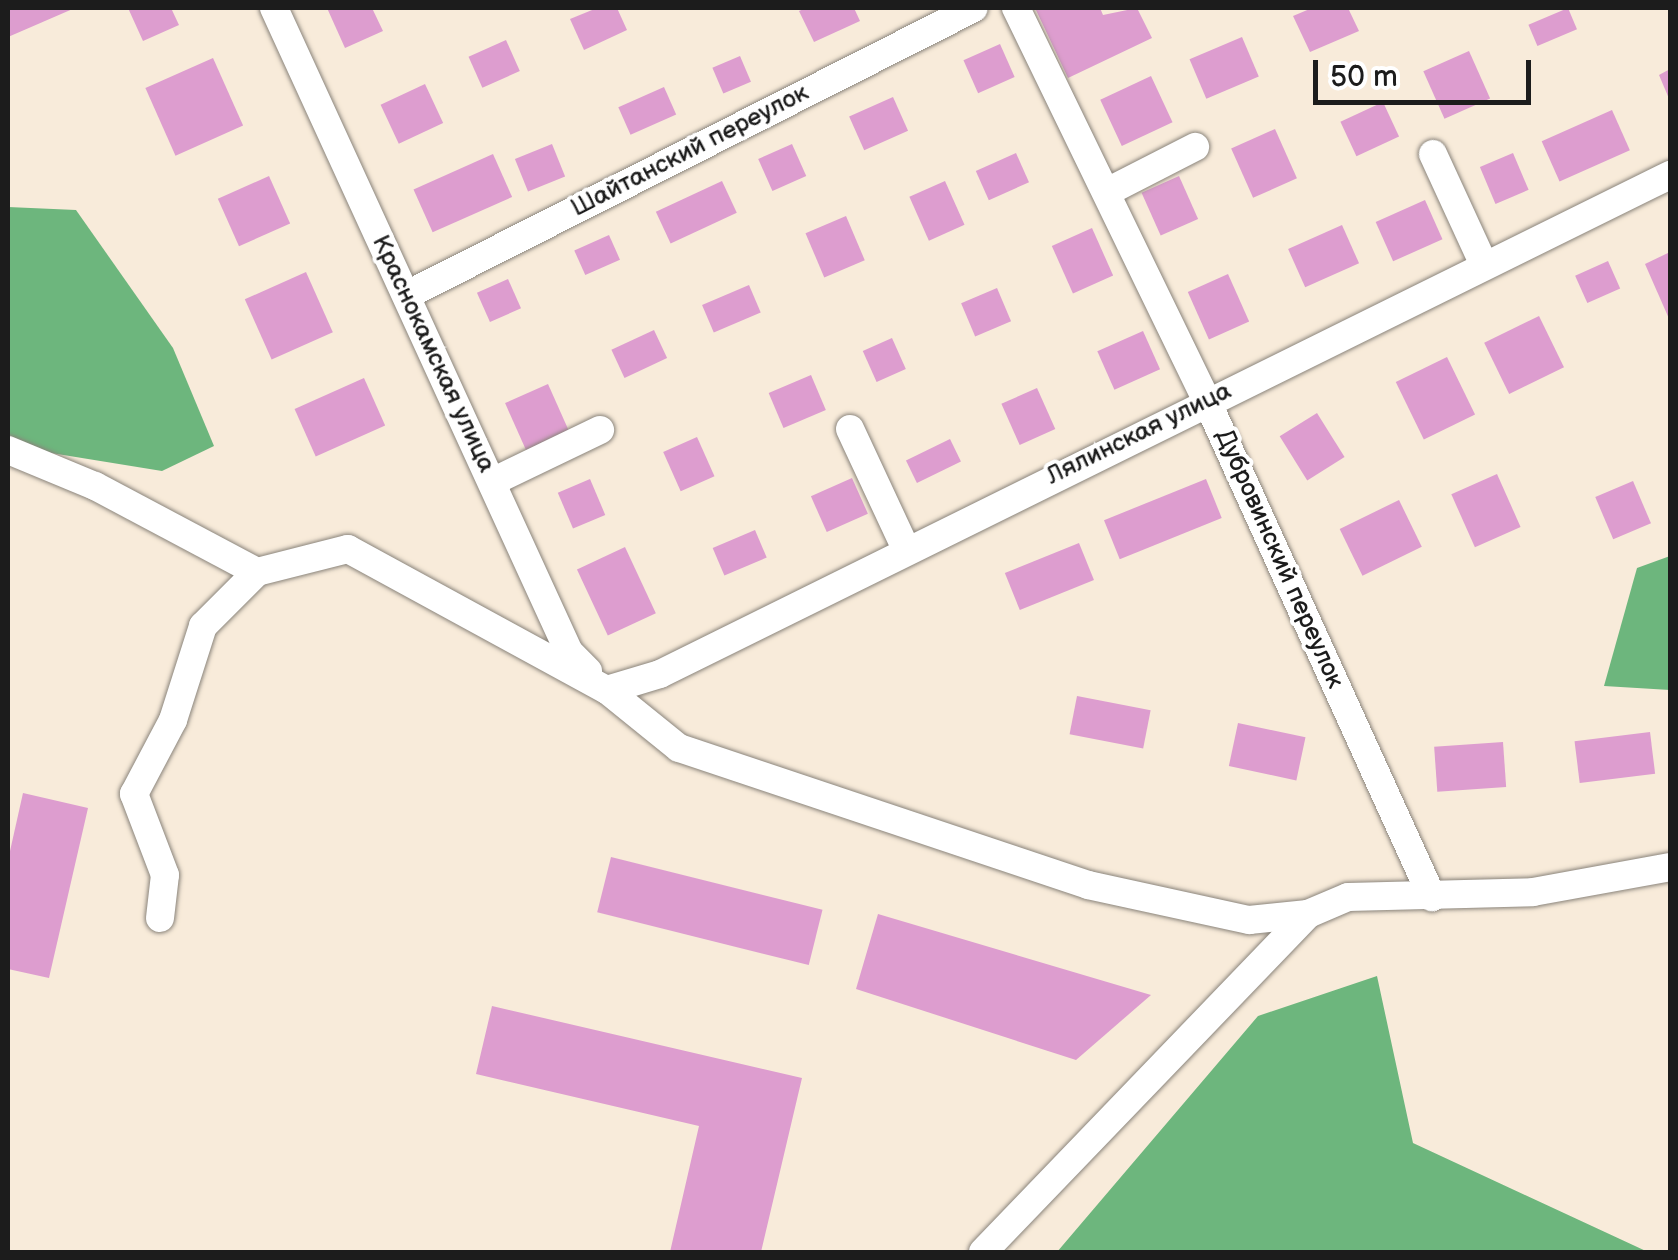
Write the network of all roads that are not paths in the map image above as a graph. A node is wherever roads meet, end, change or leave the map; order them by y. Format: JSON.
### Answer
{"nodes":[{"id":1,"x":274,"y":8,"type":"edge"},
{"id":2,"x":974,"y":8,"type":"edge"},
{"id":3,"x":1016,"y":8,"type":"edge"},
{"id":4,"x":1195,"y":147,"type":"dead end"},
{"id":5,"x":1432,"y":154,"type":"dead end"},
{"id":6,"x":1670,"y":175,"type":"edge"},
{"id":7,"x":1107,"y":192,"type":"junction"},
{"id":8,"x":1484,"y":265,"type":"junction"},
{"id":9,"x":407,"y":295,"type":"junction"},
{"id":10,"x":1207,"y":402,"type":"junction"},
{"id":11,"x":850,"y":429,"type":"dead end"},
{"id":12,"x":600,"y":430,"type":"dead end"},
{"id":13,"x":8,"y":450,"type":"edge"},
{"id":14,"x":492,"y":482,"type":"junction"},
{"id":15,"x":905,"y":548,"type":"junction"},
{"id":16,"x":257,"y":572,"type":"junction"},
{"id":17,"x":607,"y":690,"type":"junction"},
{"id":18,"x":1670,"y":867,"type":"edge"},
{"id":19,"x":1432,"y":897,"type":"junction"},
{"id":20,"x":1308,"y":914,"type":"junction"},
{"id":21,"x":160,"y":918,"type":"dead end"},
{"id":22,"x":983,"y":1252,"type":"edge"}],
"edges":[{"from":1,"to":9,"type":"street","name":"Краснокамская улица"},
{"from":2,"to":9,"type":"street","name":"Шайтанский переулок"},
{"from":3,"to":7,"type":"street","name":"Дубровинский переулок"},
{"from":4,"to":7,"type":"street"},
{"from":5,"to":8,"type":"street"},
{"from":6,"to":8,"type":"street","name":"Лялинская улица"},
{"from":7,"to":10,"type":"street","name":"Дубровинский переулок"},
{"from":8,"to":10,"type":"street","name":"Лялинская улица"},
{"from":9,"to":14,"type":"street","name":"Краснокамская улица"},
{"from":10,"to":15,"type":"street","name":"Лялинская улица"},
{"from":10,"to":19,"type":"street","name":"Дубровинский переулок"},
{"from":11,"to":15,"type":"street"},
{"from":12,"to":14,"type":"street"},
{"from":13,"to":16,"type":"street"},
{"from":14,"to":17,"type":"street","name":"Краснокамская улица"},
{"from":15,"to":17,"type":"street","name":"Лялинская улица"},
{"from":16,"to":17,"type":"street"},
{"from":16,"to":21,"type":"street"},
{"from":17,"to":20,"type":"street"},
{"from":18,"to":19,"type":"street"},
{"from":19,"to":20,"type":"street"},
{"from":20,"to":22,"type":"street"}]}
